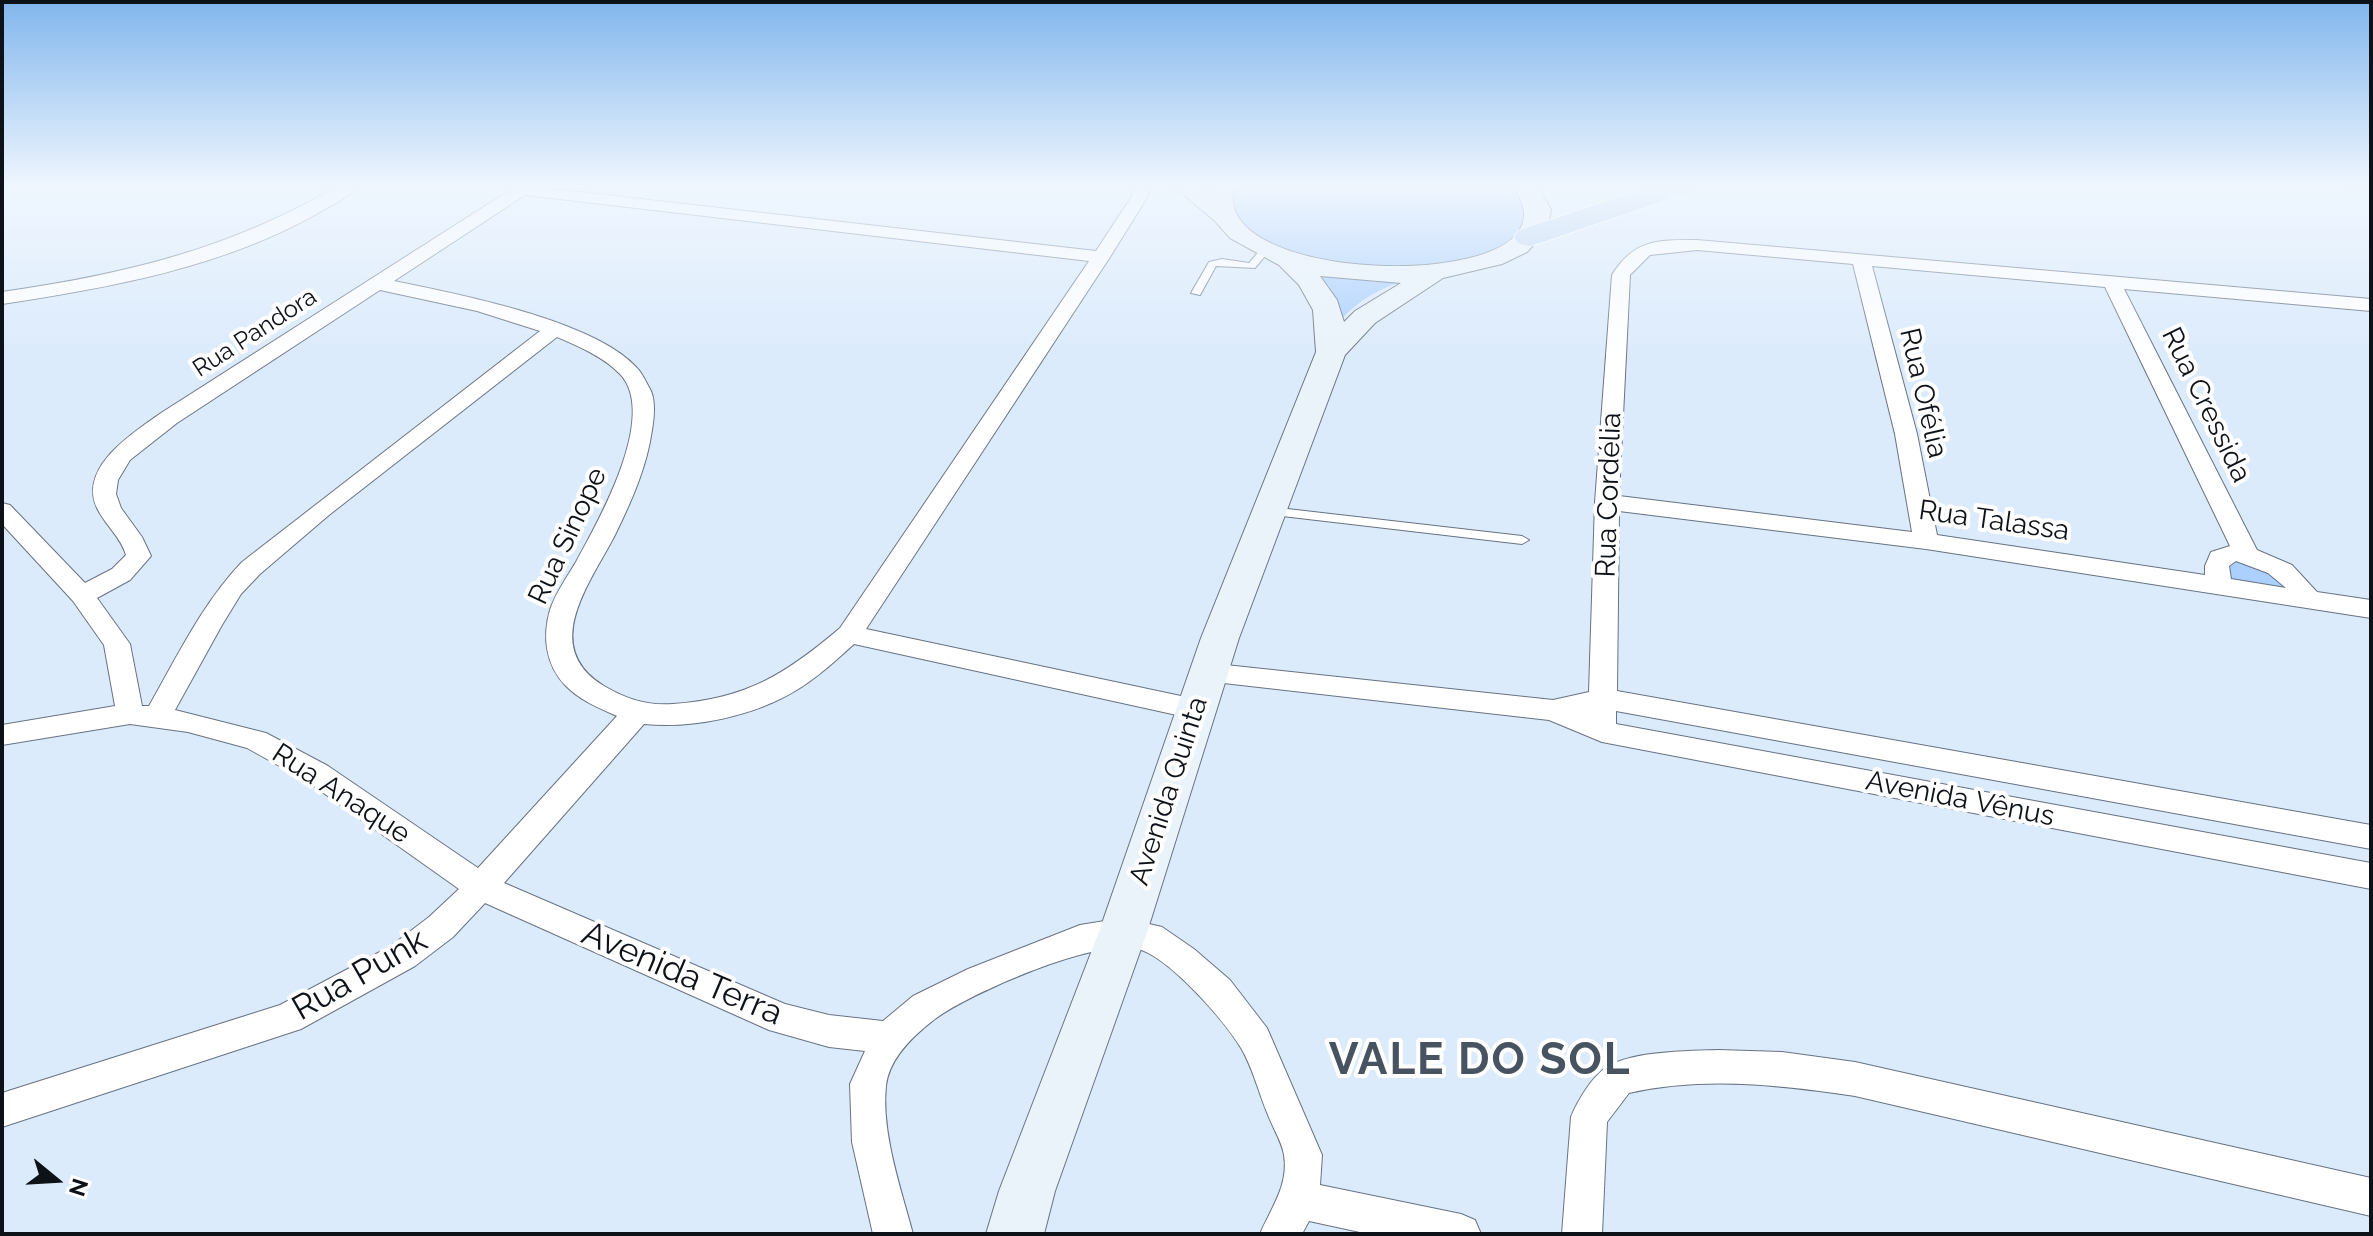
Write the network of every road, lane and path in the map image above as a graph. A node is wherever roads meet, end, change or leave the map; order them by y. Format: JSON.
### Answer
{"nodes":[{"id":1,"x":234,"y":243,"type":"edge"},
{"id":2,"x":442,"y":243,"type":"edge"},
{"id":3,"x":959,"y":243,"type":"edge"},
{"id":4,"x":1110,"y":243,"type":"edge"},
{"id":5,"x":1257,"y":243,"type":"edge"},
{"id":6,"x":1520,"y":243,"type":"edge"},
{"id":7,"x":1277,"y":254,"type":"junction"},
{"id":8,"x":1101,"y":257,"type":"junction"},
{"id":9,"x":1861,"y":260,"type":"junction"},
{"id":10,"x":1437,"y":273,"type":"junction"},
{"id":11,"x":2112,"y":283,"type":"junction"},
{"id":12,"x":379,"y":284,"type":"junction"},
{"id":13,"x":1196,"y":293,"type":"dead end"},
{"id":14,"x":2,"y":298,"type":"edge"},
{"id":15,"x":2367,"y":309,"type":"edge"},
{"id":16,"x":554,"y":330,"type":"junction"},
{"id":17,"x":1331,"y":352,"type":"junction"},
{"id":18,"x":1607,"y":502,"type":"junction"},
{"id":19,"x":2,"y":510,"type":"edge"},
{"id":20,"x":1269,"y":511,"type":"junction"},
{"id":21,"x":1522,"y":540,"type":"dead end"},
{"id":22,"x":1926,"y":541,"type":"junction"},
{"id":23,"x":2246,"y":553,"type":"junction"},
{"id":24,"x":2219,"y":585,"type":"junction"},
{"id":25,"x":82,"y":595,"type":"junction"},
{"id":26,"x":2309,"y":599,"type":"junction"},
{"id":27,"x":2371,"y":609,"type":"edge"},
{"id":28,"x":849,"y":634,"type":"junction"},
{"id":29,"x":1201,"y":691,"type":"junction"},
{"id":30,"x":1604,"y":699,"type":"junction"},
{"id":31,"x":1553,"y":710,"type":"junction"},
{"id":32,"x":637,"y":713,"type":"junction"},
{"id":33,"x":143,"y":716,"type":"junction"},
{"id":34,"x":1602,"y":732,"type":"junction"},
{"id":35,"x":2,"y":735,"type":"edge"},
{"id":36,"x":2371,"y":837,"type":"edge"},
{"id":37,"x":2371,"y":876,"type":"edge"},
{"id":38,"x":481,"y":887,"type":"junction"},
{"id":39,"x":1123,"y":932,"type":"junction"},
{"id":40,"x":889,"y":1038,"type":"junction"},
{"id":41,"x":2,"y":1110,"type":"edge"},
{"id":42,"x":2371,"y":1197,"type":"edge"},
{"id":43,"x":1300,"y":1200,"type":"junction"},
{"id":44,"x":893,"y":1234,"type":"edge"},
{"id":45,"x":1015,"y":1234,"type":"edge"},
{"id":46,"x":1280,"y":1234,"type":"edge"},
{"id":47,"x":1461,"y":1234,"type":"edge"},
{"id":48,"x":1582,"y":1234,"type":"edge"}],
"edges":[{"from":1,"to":14,"type":"street"},
{"from":2,"to":12,"type":"street","name":"Rua Pandora"},
{"from":3,"to":8,"type":"street"},
{"from":4,"to":8,"type":"street","name":"Rua Sinope"},
{"from":5,"to":7,"type":"street","name":"Avenida Quinta"},
{"from":6,"to":10,"type":"street"},
{"from":7,"to":10,"type":"street"},
{"from":7,"to":13,"type":"lane"},
{"from":7,"to":17,"type":"street","name":"Avenida Quinta"},
{"from":8,"to":28,"type":"street","name":"Rua Sinope"},
{"from":9,"to":11,"type":"street"},
{"from":9,"to":18,"type":"street","name":"Rua Cordélia"},
{"from":9,"to":22,"type":"street","name":"Rua Ofélia"},
{"from":10,"to":17,"type":"street","name":"Avenida Quinta"},
{"from":11,"to":15,"type":"street"},
{"from":11,"to":23,"type":"street","name":"Rua Cressida"},
{"from":12,"to":16,"type":"street","name":"Rua Sinope"},
{"from":12,"to":25,"type":"street","name":"Rua Pandora"},
{"from":16,"to":32,"type":"street","name":"Rua Sinope"},
{"from":16,"to":33,"type":"street"},
{"from":17,"to":20,"type":"street","name":"Avenida Quinta"},
{"from":18,"to":22,"type":"street","name":"Rua Talassa"},
{"from":18,"to":30,"type":"street","name":"Rua Cordélia"},
{"from":19,"to":25,"type":"street"},
{"from":20,"to":21,"type":"lane"},
{"from":20,"to":29,"type":"street","name":"Avenida Quinta"},
{"from":22,"to":24,"type":"street","name":"Rua Talassa"},
{"from":23,"to":24,"type":"street"},
{"from":23,"to":26,"type":"street"},
{"from":24,"to":26,"type":"street","name":"Rua Talassa"},
{"from":25,"to":33,"type":"street"},
{"from":26,"to":27,"type":"street","name":"Rua Talassa"},
{"from":28,"to":29,"type":"street","name":"Avenida Vênus"},
{"from":28,"to":32,"type":"street","name":"Rua Sinope"},
{"from":29,"to":31,"type":"street","name":"Avenida Vênus"},
{"from":29,"to":39,"type":"street","name":"Avenida Quinta"},
{"from":30,"to":31,"type":"street","name":"Avenida Vênus"},
{"from":30,"to":34,"type":"street","name":"Rua Cordélia"},
{"from":30,"to":36,"type":"street","name":"Avenida Vênus"},
{"from":31,"to":34,"type":"street","name":"Avenida Vênus"},
{"from":32,"to":38,"type":"street","name":"Rua Punk"},
{"from":33,"to":35,"type":"street","name":"Rua Anaque"},
{"from":33,"to":38,"type":"street","name":"Rua Anaque"},
{"from":34,"to":37,"type":"street","name":"Avenida Vênus"},
{"from":38,"to":40,"type":"street","name":"Avenida Terra"},
{"from":38,"to":41,"type":"street","name":"Rua Punk"},
{"from":39,"to":40,"type":"street"},
{"from":39,"to":43,"type":"street"},
{"from":39,"to":45,"type":"street","name":"Avenida Quinta"},
{"from":40,"to":44,"type":"street"},
{"from":42,"to":48,"type":"street"},
{"from":43,"to":46,"type":"street"},
{"from":43,"to":47,"type":"street"}]}
